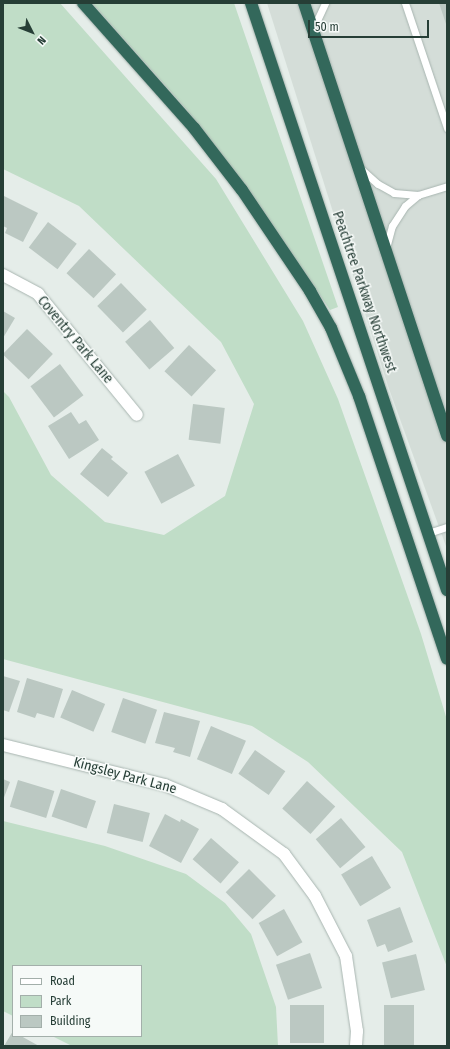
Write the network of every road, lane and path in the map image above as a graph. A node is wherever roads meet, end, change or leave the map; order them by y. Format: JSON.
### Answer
{"nodes":[{"id":1,"x":83,"y":3,"type":"edge"},
{"id":2,"x":251,"y":3,"type":"edge"},
{"id":3,"x":304,"y":3,"type":"edge"},
{"id":4,"x":325,"y":3,"type":"edge"},
{"id":5,"x":405,"y":3,"type":"edge"},
{"id":6,"x":313,"y":29,"type":"junction"},
{"id":7,"x":447,"y":128,"type":"edge"},
{"id":8,"x":358,"y":166,"type":"junction"},
{"id":9,"x":447,"y":186,"type":"edge"},
{"id":10,"x":418,"y":195,"type":"junction"},
{"id":11,"x":386,"y":248,"type":"junction"},
{"id":12,"x":3,"y":275,"type":"edge"},
{"id":13,"x":137,"y":415,"type":"dead end"},
{"id":14,"x":446,"y":433,"type":"edge"},
{"id":15,"x":447,"y":527,"type":"edge"},
{"id":16,"x":428,"y":533,"type":"junction"},
{"id":17,"x":447,"y":590,"type":"edge"},
{"id":18,"x":447,"y":659,"type":"edge"},
{"id":19,"x":3,"y":745,"type":"edge"},
{"id":20,"x":356,"y":1046,"type":"edge"}],
"edges":[{"from":1,"to":18,"type":"highway"},
{"from":2,"to":16,"type":"highway","name":"Peachtree Parkway Northwest"},
{"from":3,"to":6,"type":"highway"},
{"from":4,"to":6,"type":"lane"},
{"from":5,"to":7,"type":"lane"},
{"from":6,"to":8,"type":"highway"},
{"from":8,"to":10,"type":"lane"},
{"from":8,"to":11,"type":"highway"},
{"from":9,"to":10,"type":"lane"},
{"from":10,"to":11,"type":"lane"},
{"from":11,"to":14,"type":"highway"},
{"from":12,"to":13,"type":"street","name":"Coventry Park Lane"},
{"from":15,"to":16,"type":"lane"},
{"from":16,"to":17,"type":"highway","name":"Peachtree Parkway Northwest"},
{"from":19,"to":20,"type":"street","name":"Kingsley Park Lane"}]}
